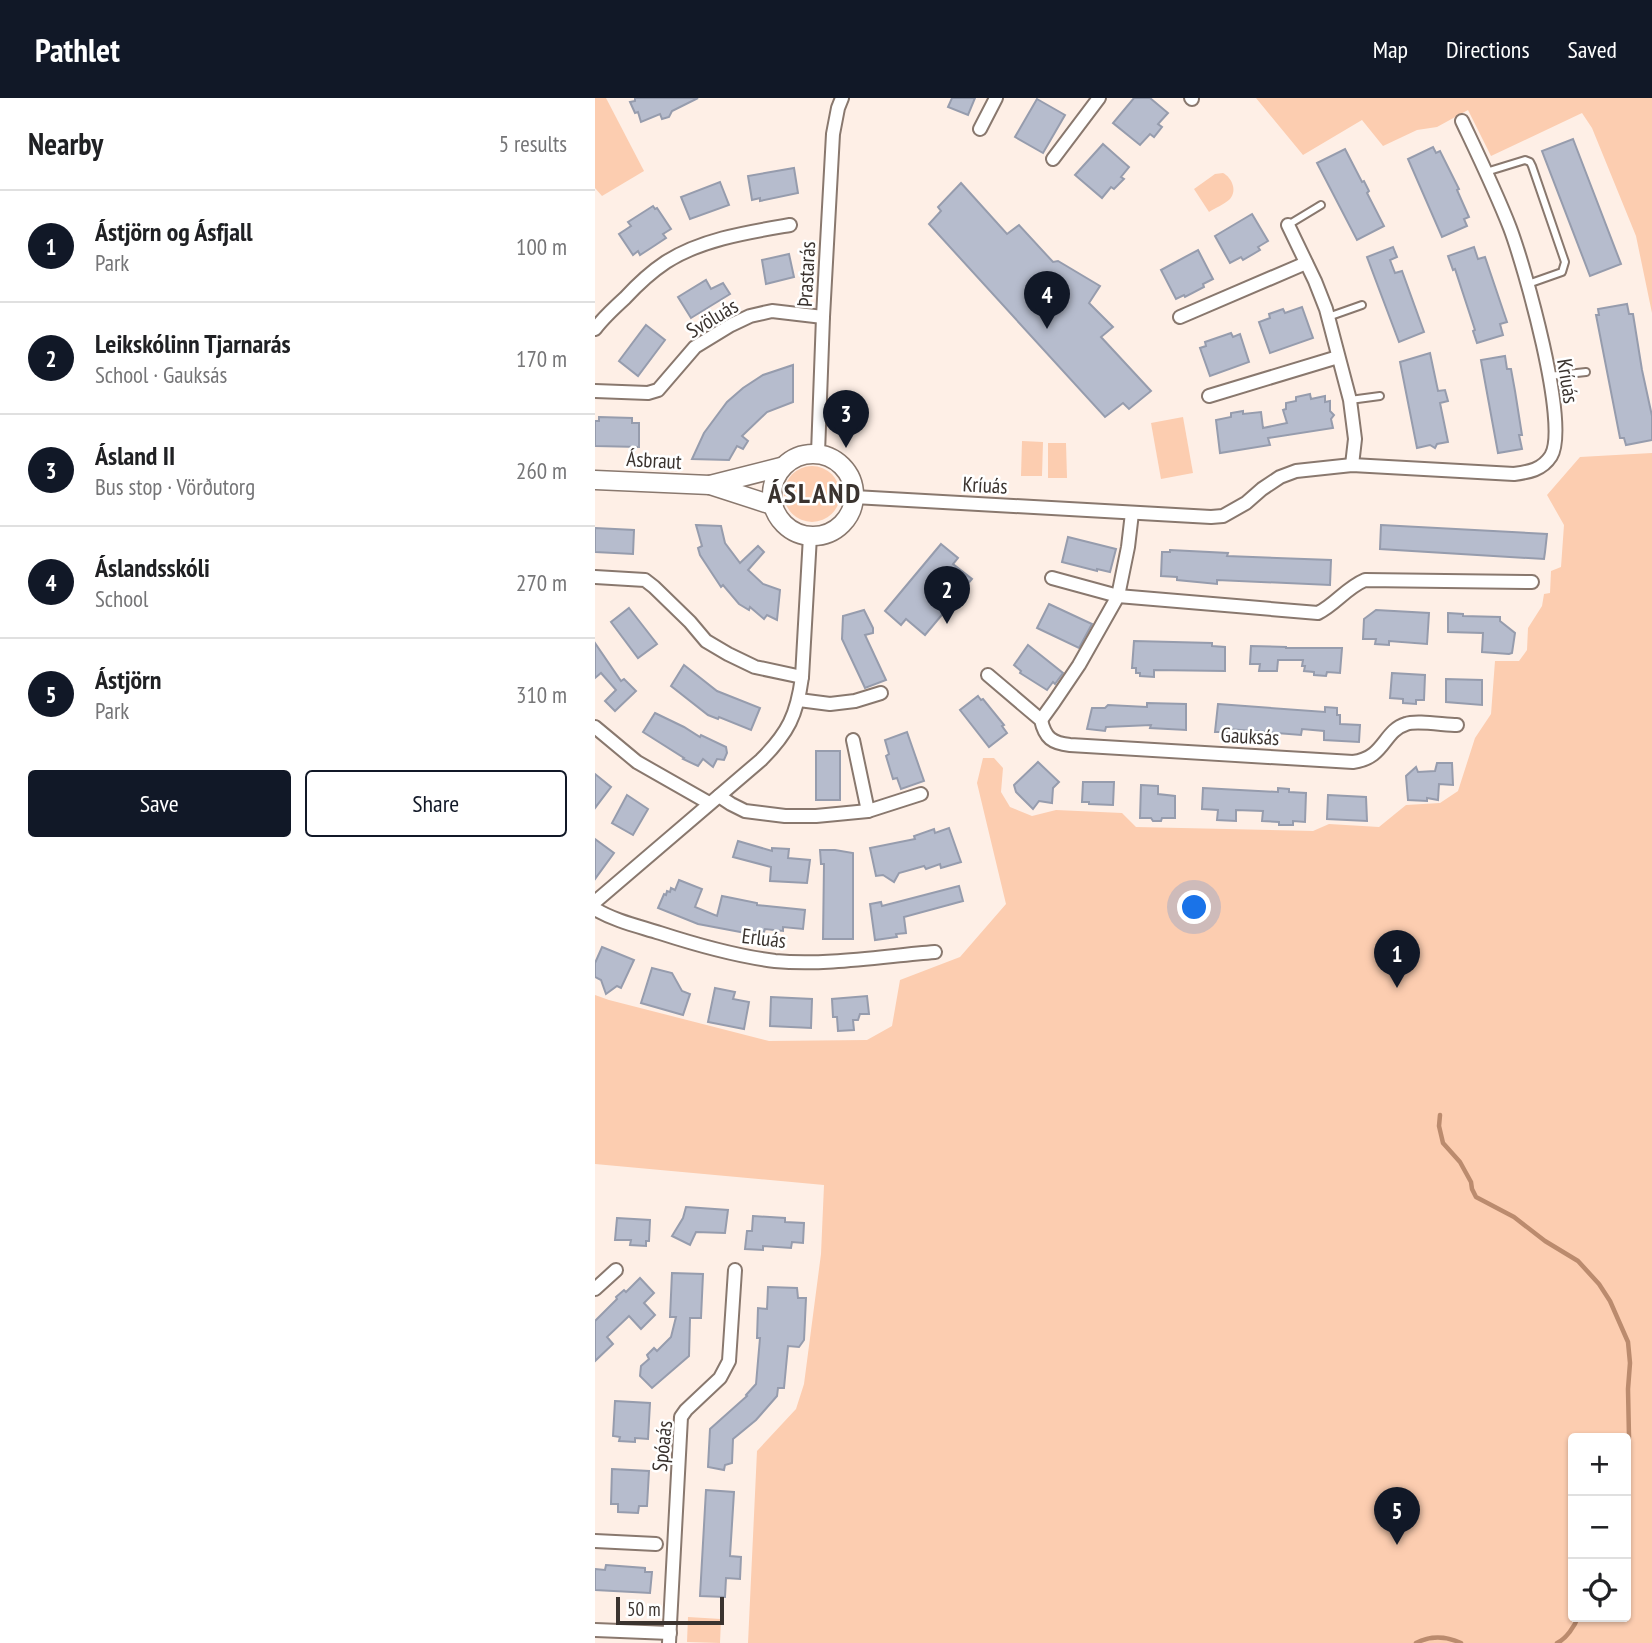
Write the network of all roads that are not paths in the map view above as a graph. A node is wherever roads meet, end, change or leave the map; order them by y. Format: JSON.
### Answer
{"nodes":[{"id":1,"x":842,"y":98,"type":"edge"},
{"id":2,"x":996,"y":98,"type":"edge"},
{"id":3,"x":1099,"y":98,"type":"edge"},
{"id":4,"x":1462,"y":121,"type":"dead end"},
{"id":5,"x":980,"y":129,"type":"dead end"},
{"id":6,"x":1053,"y":159,"type":"dead end"},
{"id":7,"x":1486,"y":172,"type":"junction"},
{"id":8,"x":1321,"y":205,"type":"dead end"},
{"id":9,"x":790,"y":225,"type":"dead end"},
{"id":10,"x":1288,"y":225,"type":"joint"},
{"id":11,"x":1306,"y":263,"type":"junction"},
{"id":12,"x":1528,"y":284,"type":"junction"},
{"id":13,"x":1362,"y":305,"type":"dead end"},
{"id":14,"x":823,"y":317,"type":"junction"},
{"id":15,"x":1181,"y":317,"type":"dead end"},
{"id":16,"x":1328,"y":317,"type":"junction"},
{"id":17,"x":595,"y":330,"type":"edge"},
{"id":18,"x":1338,"y":357,"type":"junction"},
{"id":19,"x":1586,"y":372,"type":"dead end"},
{"id":20,"x":1549,"y":376,"type":"junction"},
{"id":21,"x":595,"y":391,"type":"edge"},
{"id":22,"x":1209,"y":396,"type":"dead end"},
{"id":23,"x":1380,"y":396,"type":"dead end"},
{"id":24,"x":1350,"y":400,"type":"junction"},
{"id":25,"x":818,"y":453,"type":"junction"},
{"id":26,"x":1352,"y":465,"type":"junction"},
{"id":27,"x":781,"y":467,"type":"junction"},
{"id":28,"x":595,"y":480,"type":"edge"},
{"id":29,"x":711,"y":485,"type":"junction"},
{"id":30,"x":854,"y":497,"type":"junction"},
{"id":31,"x":772,"y":505,"type":"junction"},
{"id":32,"x":1132,"y":513,"type":"junction"},
{"id":33,"x":810,"y":536,"type":"junction"},
{"id":34,"x":595,"y":577,"type":"edge"},
{"id":35,"x":1052,"y":578,"type":"dead end"},
{"id":36,"x":1532,"y":582,"type":"dead end"},
{"id":37,"x":1118,"y":596,"type":"junction"},
{"id":38,"x":988,"y":676,"type":"dead end"},
{"id":39,"x":802,"y":677,"type":"junction"},
{"id":40,"x":881,"y":693,"type":"dead end"},
{"id":41,"x":799,"y":700,"type":"junction"},
{"id":42,"x":1041,"y":720,"type":"junction"},
{"id":43,"x":1457,"y":725,"type":"dead end"},
{"id":44,"x":595,"y":727,"type":"edge"},
{"id":45,"x":853,"y":740,"type":"dead end"},
{"id":46,"x":921,"y":794,"type":"dead end"},
{"id":47,"x":714,"y":799,"type":"junction"},
{"id":48,"x":868,"y":811,"type":"junction"},
{"id":49,"x":595,"y":902,"type":"edge"},
{"id":50,"x":595,"y":909,"type":"edge"},
{"id":51,"x":935,"y":952,"type":"dead end"},
{"id":52,"x":616,"y":1270,"type":"dead end"},
{"id":53,"x":735,"y":1270,"type":"dead end"},
{"id":54,"x":595,"y":1289,"type":"edge"},
{"id":55,"x":595,"y":1541,"type":"edge"},
{"id":56,"x":656,"y":1544,"type":"dead end"},
{"id":57,"x":595,"y":1630,"type":"edge"},
{"id":58,"x":669,"y":1638,"type":"edge"}],
"edges":[{"from":1,"to":14,"type":"street","name":"Þrastarás"},
{"from":2,"to":5,"type":"street"},
{"from":3,"to":6,"type":"street"},
{"from":4,"to":7,"type":"street","name":"Kríuás"},
{"from":7,"to":12,"type":"street","name":"Kríuás"},
{"from":7,"to":12,"type":"lane"},
{"from":8,"to":10,"type":"lane"},
{"from":9,"to":17,"type":"street"},
{"from":10,"to":11,"type":"street"},
{"from":11,"to":15,"type":"street"},
{"from":11,"to":16,"type":"street"},
{"from":12,"to":20,"type":"street","name":"Kríuás"},
{"from":13,"to":16,"type":"lane"},
{"from":14,"to":21,"type":"street","name":"Svöluás"},
{"from":14,"to":25,"type":"street","name":"Þrastarás"},
{"from":16,"to":18,"type":"street"},
{"from":18,"to":22,"type":"street"},
{"from":18,"to":24,"type":"street"},
{"from":19,"to":20,"type":"lane"},
{"from":20,"to":26,"type":"street","name":"Kríuás"},
{"from":23,"to":24,"type":"lane"},
{"from":24,"to":26,"type":"street"},
{"from":25,"to":27,"type":"street"},
{"from":25,"to":30,"type":"street"},
{"from":26,"to":32,"type":"street","name":"Kríuás"},
{"from":27,"to":29,"type":"street","name":"Ásbraut"},
{"from":27,"to":31,"type":"street"},
{"from":28,"to":29,"type":"street","name":"Ásbraut"},
{"from":29,"to":31,"type":"street","name":"Ásbraut"},
{"from":30,"to":32,"type":"street","name":"Kríuás"},
{"from":30,"to":33,"type":"street"},
{"from":31,"to":33,"type":"street"},
{"from":32,"to":37,"type":"street"},
{"from":33,"to":39,"type":"street"},
{"from":34,"to":39,"type":"street"},
{"from":35,"to":37,"type":"street"},
{"from":36,"to":37,"type":"street"},
{"from":37,"to":42,"type":"street"},
{"from":38,"to":42,"type":"street","name":"Gauksás"},
{"from":39,"to":41,"type":"street"},
{"from":40,"to":41,"type":"street"},
{"from":41,"to":47,"type":"street"},
{"from":42,"to":43,"type":"street","name":"Gauksás"},
{"from":44,"to":47,"type":"street"},
{"from":45,"to":48,"type":"street"},
{"from":46,"to":48,"type":"street"},
{"from":47,"to":48,"type":"street"},
{"from":47,"to":49,"type":"street"},
{"from":50,"to":51,"type":"street","name":"Erluás"},
{"from":52,"to":54,"type":"street"},
{"from":53,"to":58,"type":"street","name":"Spóaás"},
{"from":55,"to":56,"type":"street"},
{"from":57,"to":58,"type":"street"}]}
